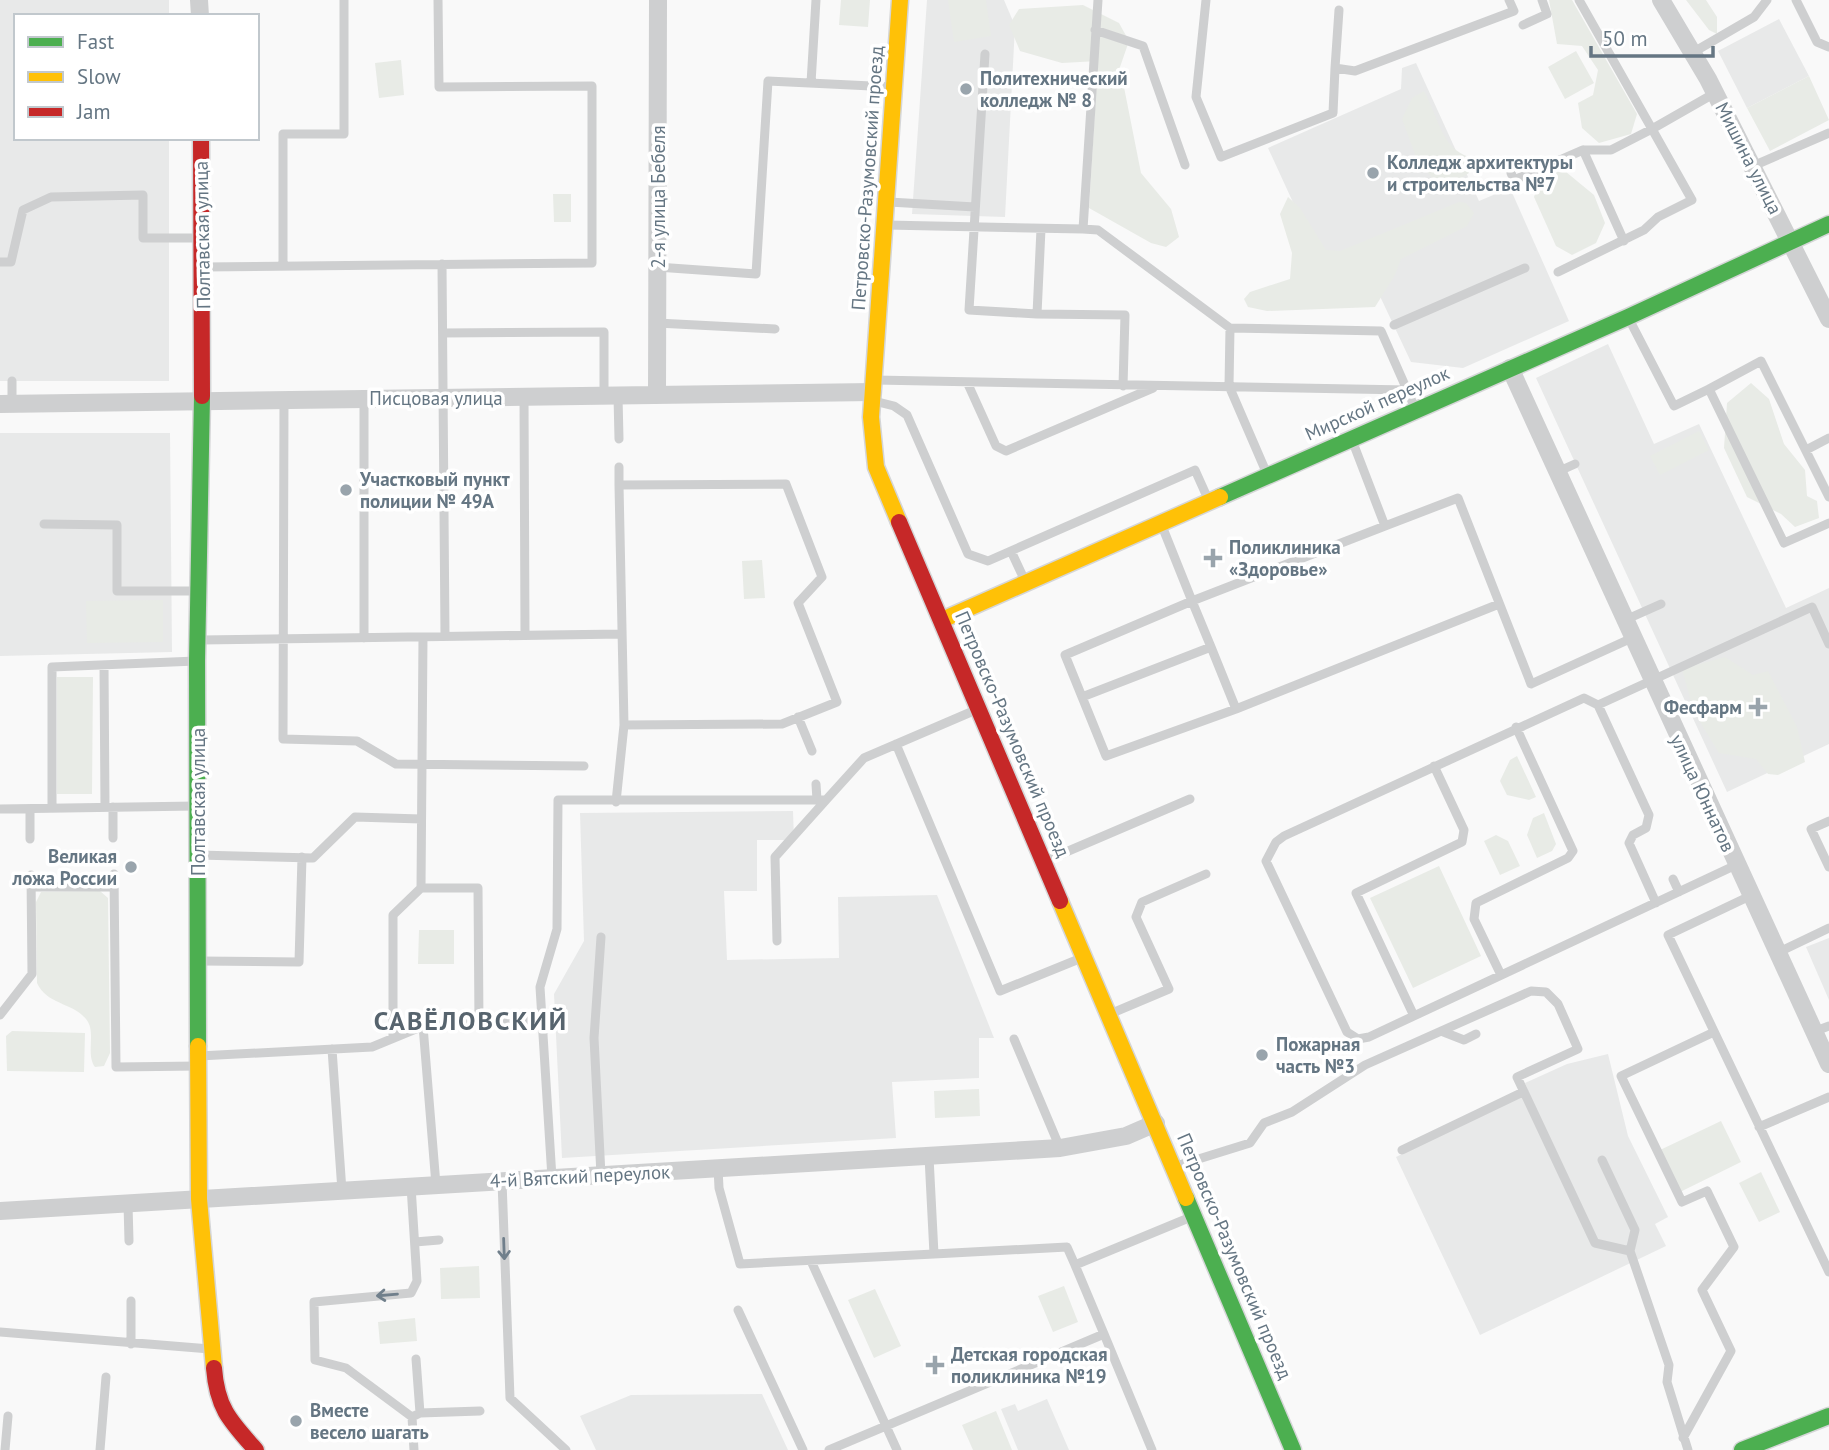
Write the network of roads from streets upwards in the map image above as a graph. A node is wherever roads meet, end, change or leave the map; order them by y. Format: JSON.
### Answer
{"nodes":[{"id":1,"x":658,"y":0,"type":"edge"},
{"id":2,"x":900,"y":0,"type":"edge"},
{"id":3,"x":1661,"y":0,"type":"edge"},
{"id":4,"x":201,"y":140,"type":"edge"},
{"id":5,"x":1829,"y":225,"type":"edge"},
{"id":6,"x":1792,"y":242,"type":"junction"},
{"id":7,"x":1829,"y":319,"type":"edge"},
{"id":8,"x":1510,"y":369,"type":"junction"},
{"id":9,"x":873,"y":390,"type":"junction"},
{"id":10,"x":657,"y":395,"type":"junction"},
{"id":11,"x":202,"y":400,"type":"junction"},
{"id":12,"x":6,"y":404,"type":"edge"},
{"id":13,"x":942,"y":620,"type":"junction"},
{"id":14,"x":1821,"y":1029,"type":"edge"},
{"id":15,"x":1829,"y":1064,"type":"edge"},
{"id":16,"x":1156,"y":1123,"type":"junction"},
{"id":17,"x":199,"y":1199,"type":"junction"},
{"id":18,"x":0,"y":1211,"type":"edge"},
{"id":19,"x":1829,"y":1417,"type":"edge"},
{"id":20,"x":1288,"y":1449,"type":"edge"},
{"id":21,"x":256,"y":1450,"type":"edge"},
{"id":22,"x":1742,"y":1450,"type":"edge"}],
"edges":[{"from":1,"to":10,"type":"street","name":"2-я улица Бебеля"},
{"from":2,"to":9,"type":"street","name":"Петровско-Разумовский проезд"},
{"from":3,"to":6,"type":"street","name":"Мишина улица"},
{"from":4,"to":11,"type":"street","name":"Полтавская улица"},
{"from":5,"to":6,"type":"street","name":"Мирской переулок"},
{"from":6,"to":7,"type":"street","name":"Мишина улица"},
{"from":6,"to":8,"type":"street","name":"Мирской переулок"},
{"from":8,"to":13,"type":"street","name":"Мирской переулок"},
{"from":8,"to":14,"type":"street","name":"улица Юннатов"},
{"from":9,"to":10,"type":"street","name":"Писцовая улица"},
{"from":9,"to":13,"type":"street","name":"Петровско-Разумовский проезд"},
{"from":10,"to":11,"type":"street","name":"Писцовая улица"},
{"from":11,"to":12,"type":"street","name":"Писцовая улица"},
{"from":11,"to":17,"type":"street","name":"Полтавская улица"},
{"from":13,"to":16,"type":"street","name":"Петровско-Разумовский проезд"},
{"from":14,"to":15,"type":"street","name":"улица Юннатов"},
{"from":16,"to":17,"type":"street","name":"4-й Вятский переулок"},
{"from":16,"to":20,"type":"street","name":"Петровско-Разумовский проезд"},
{"from":17,"to":18,"type":"street","name":"4-й Вятский переулок"},
{"from":17,"to":21,"type":"street","name":"Полтавская улица"},
{"from":19,"to":22,"type":"street"}]}
